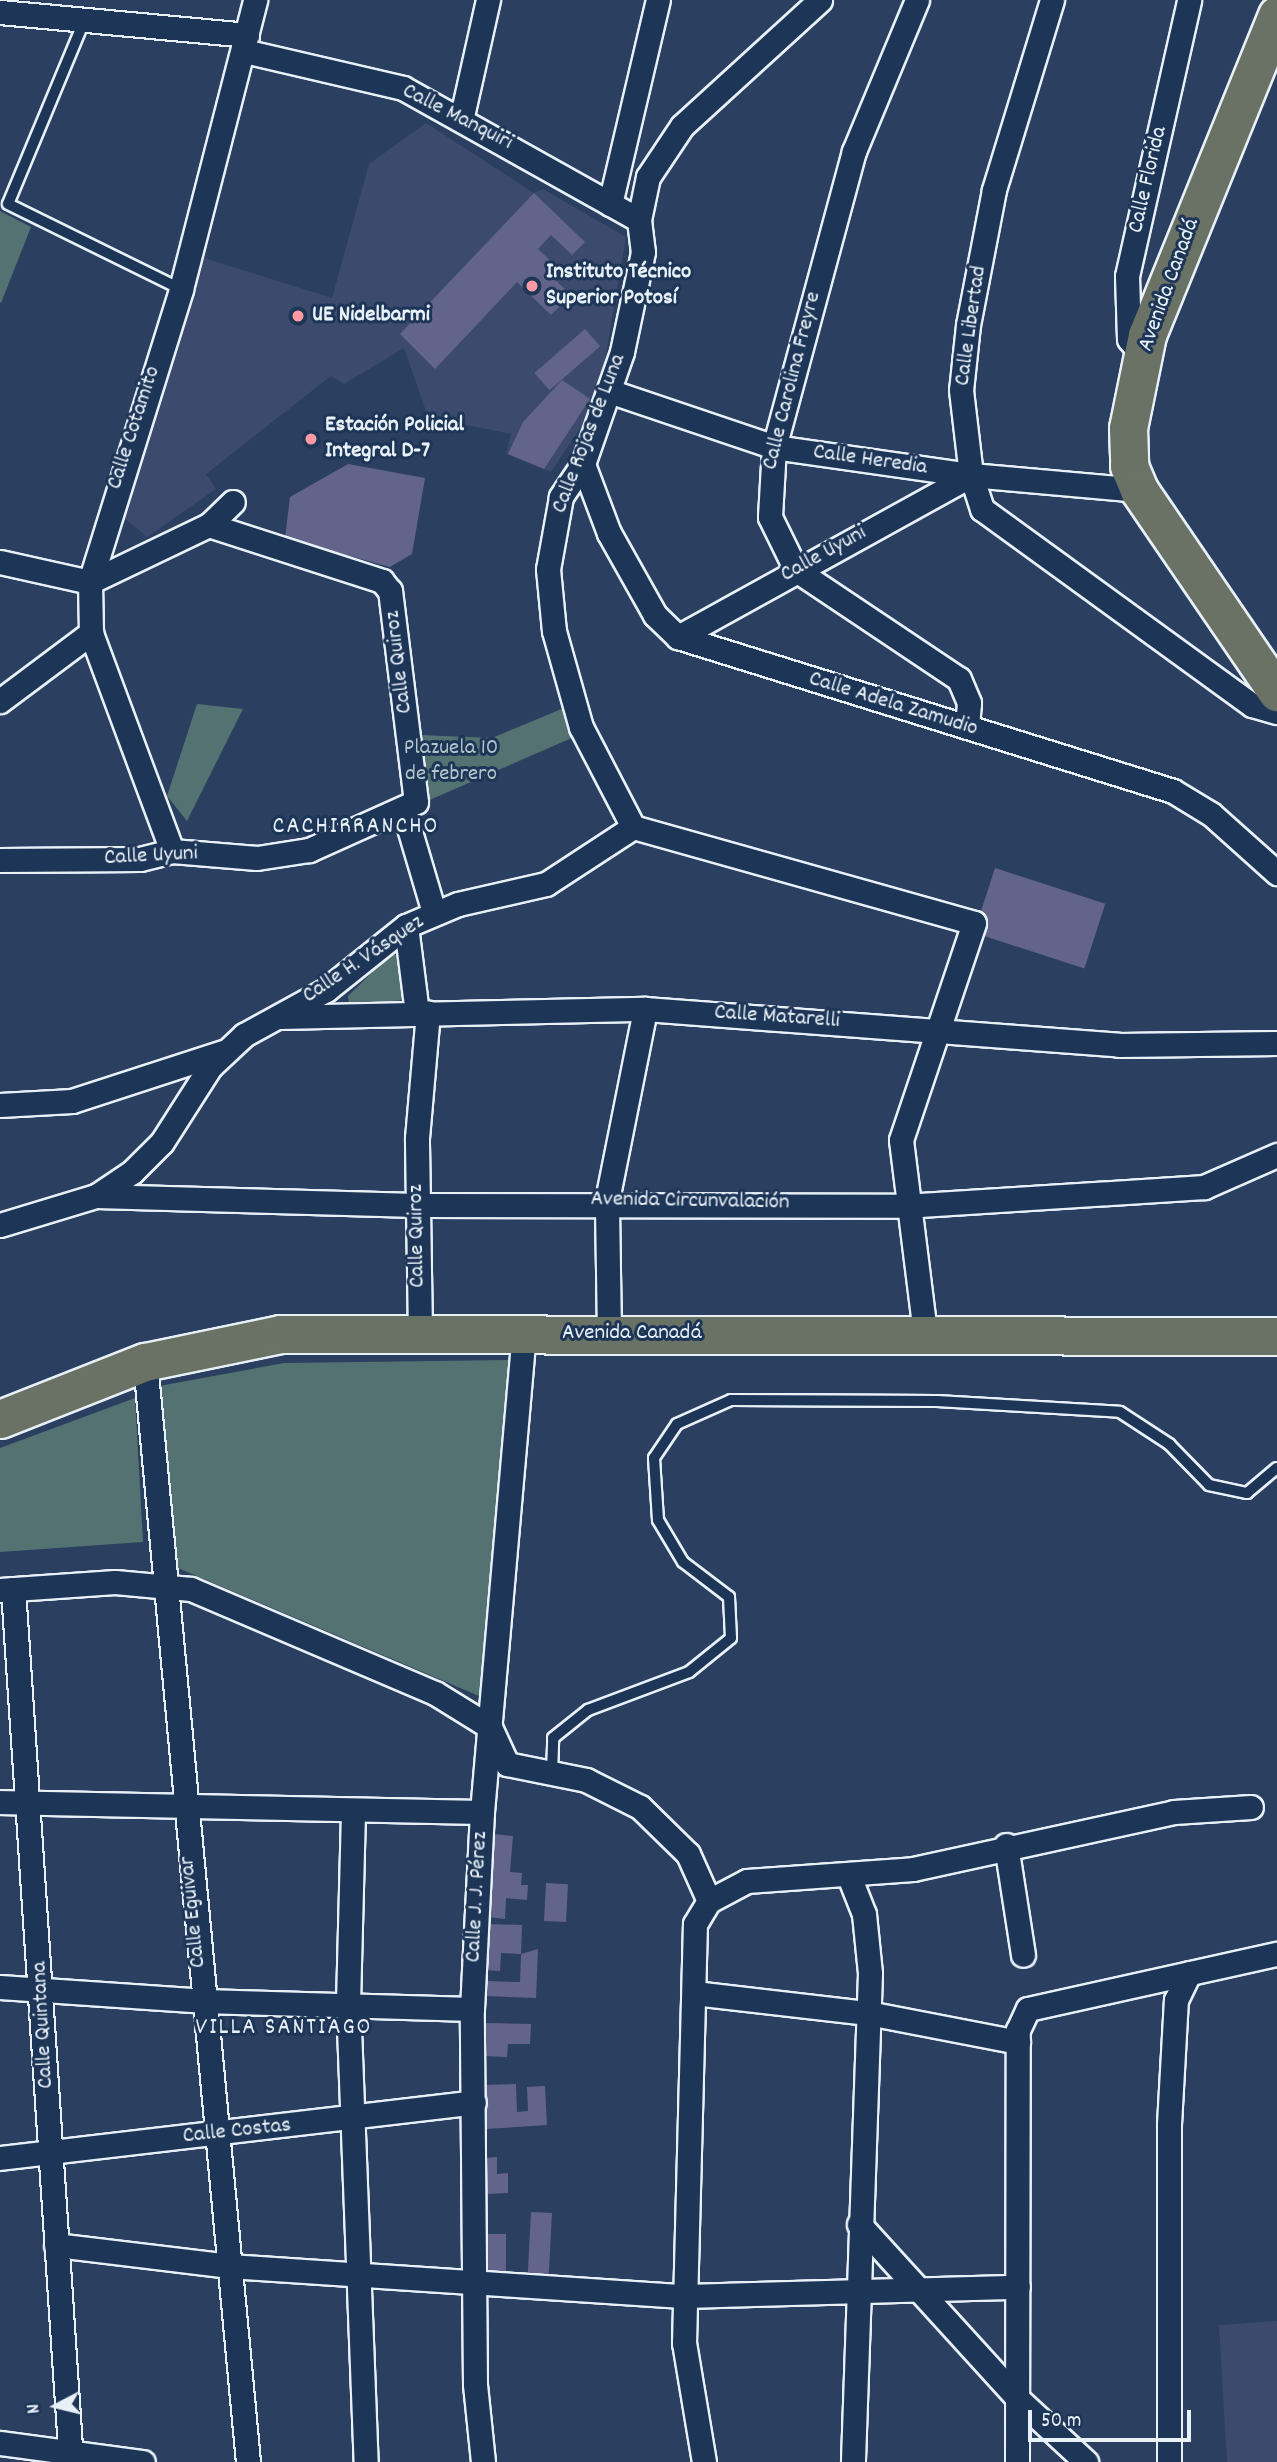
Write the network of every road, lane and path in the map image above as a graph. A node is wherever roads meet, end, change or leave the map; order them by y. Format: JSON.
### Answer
{"nodes":[{"id":1,"x":254,"y":0,"type":"edge"},
{"id":2,"x":488,"y":0,"type":"edge"},
{"id":3,"x":658,"y":0,"type":"edge"},
{"id":4,"x":820,"y":0,"type":"edge"},
{"id":5,"x":917,"y":0,"type":"edge"},
{"id":6,"x":1052,"y":0,"type":"edge"},
{"id":7,"x":1189,"y":0,"type":"edge"},
{"id":8,"x":0,"y":12,"type":"edge"},
{"id":9,"x":1277,"y":15,"type":"edge"},
{"id":10,"x":86,"y":17,"type":"junction"},
{"id":11,"x":245,"y":43,"type":"junction"},
{"id":12,"x":462,"y":116,"type":"junction"},
{"id":13,"x":610,"y":204,"type":"junction"},
{"id":14,"x":641,"y":228,"type":"junction"},
{"id":15,"x":181,"y":289,"type":"junction"},
{"id":16,"x":1143,"y":356,"type":"junction"},
{"id":17,"x":610,"y":391,"type":"junction"},
{"id":18,"x":774,"y":447,"type":"junction"},
{"id":19,"x":583,"y":464,"type":"junction"},
{"id":20,"x":971,"y":475,"type":"junction"},
{"id":21,"x":1139,"y":490,"type":"junction"},
{"id":22,"x":233,"y":502,"type":"dead end"},
{"id":23,"x":209,"y":525,"type":"junction"},
{"id":24,"x":0,"y":562,"type":"edge"},
{"id":25,"x":796,"y":570,"type":"junction"},
{"id":26,"x":90,"y":582,"type":"junction"},
{"id":27,"x":91,"y":633,"type":"junction"},
{"id":28,"x":678,"y":637,"type":"junction"},
{"id":29,"x":1277,"y":692,"type":"edge"},
{"id":30,"x":0,"y":701,"type":"edge"},
{"id":31,"x":1277,"y":712,"type":"edge"},
{"id":32,"x":967,"y":727,"type":"junction"},
{"id":33,"x":410,"y":806,"type":"junction"},
{"id":34,"x":633,"y":827,"type":"junction"},
{"id":35,"x":172,"y":851,"type":"junction"},
{"id":36,"x":0,"y":860,"type":"edge"},
{"id":37,"x":1277,"y":873,"type":"edge"},
{"id":38,"x":434,"y":912,"type":"junction"},
{"id":39,"x":407,"y":926,"type":"junction"},
{"id":40,"x":645,"y":1009,"type":"junction"},
{"id":41,"x":423,"y":1013,"type":"junction"},
{"id":42,"x":277,"y":1017,"type":"junction"},
{"id":43,"x":943,"y":1029,"type":"junction"},
{"id":44,"x":1277,"y":1043,"type":"edge"},
{"id":45,"x":227,"y":1051,"type":"junction"},
{"id":46,"x":0,"y":1105,"type":"edge"},
{"id":47,"x":1277,"y":1155,"type":"edge"},
{"id":48,"x":96,"y":1196,"type":"junction"},
{"id":49,"x":607,"y":1200,"type":"junction"},
{"id":50,"x":416,"y":1205,"type":"junction"},
{"id":51,"x":904,"y":1206,"type":"junction"},
{"id":52,"x":0,"y":1225,"type":"edge"},
{"id":53,"x":524,"y":1333,"type":"junction"},
{"id":54,"x":420,"y":1334,"type":"junction"},
{"id":55,"x":609,"y":1334,"type":"junction"},
{"id":56,"x":925,"y":1334,"type":"junction"},
{"id":57,"x":1277,"y":1336,"type":"edge"},
{"id":58,"x":145,"y":1362,"type":"junction"},
{"id":59,"x":0,"y":1419,"type":"edge"},
{"id":60,"x":1277,"y":1468,"type":"edge"},
{"id":61,"x":167,"y":1587,"type":"junction"},
{"id":62,"x":6,"y":1589,"type":"edge"},
{"id":63,"x":490,"y":1727,"type":"junction"},
{"id":64,"x":552,"y":1774,"type":"junction"},
{"id":65,"x":0,"y":1802,"type":"edge"},
{"id":66,"x":31,"y":1803,"type":"junction"},
{"id":67,"x":184,"y":1807,"type":"junction"},
{"id":68,"x":1251,"y":1807,"type":"dead end"},
{"id":69,"x":353,"y":1812,"type":"junction"},
{"id":70,"x":482,"y":1812,"type":"junction"},
{"id":71,"x":1006,"y":1845,"type":"junction"},
{"id":72,"x":849,"y":1876,"type":"junction"},
{"id":73,"x":709,"y":1901,"type":"junction"},
{"id":74,"x":1277,"y":1954,"type":"edge"},
{"id":75,"x":1023,"y":1955,"type":"dead end"},
{"id":76,"x":1189,"y":1973,"type":"junction"},
{"id":77,"x":0,"y":1987,"type":"edge"},
{"id":78,"x":43,"y":1989,"type":"junction"},
{"id":79,"x":694,"y":1993,"type":"junction"},
{"id":80,"x":203,"y":2001,"type":"junction"},
{"id":81,"x":348,"y":2003,"type":"junction"},
{"id":82,"x":472,"y":2008,"type":"junction"},
{"id":83,"x":868,"y":2013,"type":"junction"},
{"id":84,"x":1018,"y":2042,"type":"junction"},
{"id":85,"x":474,"y":2102,"type":"junction"},
{"id":86,"x":352,"y":2119,"type":"junction"},
{"id":87,"x":215,"y":2136,"type":"junction"},
{"id":88,"x":50,"y":2150,"type":"junction"},
{"id":89,"x":0,"y":2158,"type":"edge"},
{"id":90,"x":859,"y":2224,"type":"junction"},
{"id":91,"x":56,"y":2245,"type":"junction"},
{"id":92,"x":229,"y":2266,"type":"junction"},
{"id":93,"x":357,"y":2274,"type":"junction"},
{"id":94,"x":476,"y":2285,"type":"junction"},
{"id":95,"x":1018,"y":2287,"type":"junction"},
{"id":96,"x":919,"y":2290,"type":"junction"},
{"id":97,"x":856,"y":2291,"type":"junction"},
{"id":98,"x":686,"y":2295,"type":"junction"},
{"id":99,"x":1018,"y":2399,"type":"junction"},
{"id":100,"x":0,"y":2443,"type":"edge"},
{"id":101,"x":71,"y":2456,"type":"edge"},
{"id":102,"x":143,"y":2462,"type":"edge"},
{"id":103,"x":248,"y":2462,"type":"edge"},
{"id":104,"x":366,"y":2462,"type":"edge"},
{"id":105,"x":483,"y":2462,"type":"edge"},
{"id":106,"x":704,"y":2462,"type":"edge"},
{"id":107,"x":853,"y":2462,"type":"edge"},
{"id":108,"x":1017,"y":2462,"type":"edge"},
{"id":109,"x":1086,"y":2462,"type":"edge"},
{"id":110,"x":1169,"y":2462,"type":"edge"}],
"edges":[{"from":1,"to":11,"type":"street","name":"Calle Cotamito"},
{"from":2,"to":12,"type":"street"},
{"from":3,"to":13,"type":"street"},
{"from":4,"to":14,"type":"street","name":"Calle Rojas de Luna"},
{"from":5,"to":18,"type":"street","name":"Calle Carolina Freyre"},
{"from":6,"to":20,"type":"street","name":"Calle Libertad"},
{"from":7,"to":16,"type":"street","name":"Calle Florida"},
{"from":8,"to":10,"type":"street","name":"Calle Manquiri"},
{"from":9,"to":16,"type":"highway","name":"Avenida Canadá"},
{"from":10,"to":11,"type":"street","name":"Calle Manquiri"},
{"from":10,"to":15,"type":"lane"},
{"from":11,"to":12,"type":"street","name":"Calle Manquiri"},
{"from":11,"to":15,"type":"street","name":"Calle Cotamito"},
{"from":12,"to":13,"type":"street","name":"Calle Manquiri"},
{"from":13,"to":14,"type":"street","name":"Calle Manquiri"},
{"from":14,"to":17,"type":"street","name":"Calle Rojas de Luna"},
{"from":15,"to":26,"type":"street","name":"Calle Cotamito"},
{"from":16,"to":21,"type":"highway","name":"Avenida Canadá"},
{"from":17,"to":18,"type":"street","name":"Calle Heredia"},
{"from":17,"to":19,"type":"street","name":"Calle Rojas de Luna"},
{"from":18,"to":20,"type":"street","name":"Calle Heredia"},
{"from":18,"to":25,"type":"street","name":"Calle Carolina Freyre"},
{"from":19,"to":28,"type":"street","name":"Calle Adela Zamudio"},
{"from":19,"to":34,"type":"street","name":"Calle Rojas de Luna"},
{"from":20,"to":21,"type":"street","name":"Calle Heredia"},
{"from":20,"to":25,"type":"street","name":"Calle Uyuni"},
{"from":20,"to":31,"type":"street","name":"Calle Libertad"},
{"from":21,"to":29,"type":"highway","name":"Avenida Canadá"},
{"from":22,"to":23,"type":"street"},
{"from":23,"to":26,"type":"street"},
{"from":23,"to":33,"type":"street","name":"Calle Quiroz"},
{"from":24,"to":26,"type":"street"},
{"from":25,"to":28,"type":"street","name":"Calle Uyuni"},
{"from":25,"to":32,"type":"street"},
{"from":26,"to":27,"type":"street","name":"Calle Cotamito"},
{"from":27,"to":30,"type":"street"},
{"from":27,"to":35,"type":"street","name":"Calle Cotamito"},
{"from":28,"to":32,"type":"street","name":"Calle Adela Zamudio"},
{"from":32,"to":37,"type":"street","name":"Calle Adela Zamudio"},
{"from":33,"to":35,"type":"street","name":"Calle Uyuni"},
{"from":33,"to":38,"type":"street","name":"Calle Quiroz"},
{"from":34,"to":38,"type":"street","name":"Calle H. Vásquez"},
{"from":34,"to":43,"type":"street"},
{"from":35,"to":36,"type":"street","name":"Calle Uyuni"},
{"from":38,"to":39,"type":"street","name":"Calle H. Vásquez"},
{"from":39,"to":41,"type":"street","name":"Calle Quiroz"},
{"from":39,"to":42,"type":"street","name":"Calle H. Vásquez"},
{"from":40,"to":41,"type":"street","name":"Calle Matarelli"},
{"from":40,"to":43,"type":"street","name":"Calle Matarelli"},
{"from":40,"to":49,"type":"street"},
{"from":41,"to":42,"type":"street","name":"Calle Matarelli"},
{"from":41,"to":50,"type":"street","name":"Calle Quiroz"},
{"from":42,"to":45,"type":"street","name":"Calle H. Vásquez"},
{"from":43,"to":44,"type":"street","name":"Calle Matarelli"},
{"from":43,"to":51,"type":"street"},
{"from":45,"to":46,"type":"street"},
{"from":45,"to":48,"type":"street","name":"Calle H. Vásquez"},
{"from":47,"to":51,"type":"street","name":"Avenida Circunvalación"},
{"from":48,"to":50,"type":"street","name":"Avenida Circunvalación"},
{"from":48,"to":52,"type":"street"},
{"from":49,"to":50,"type":"street","name":"Avenida Circunvalación"},
{"from":49,"to":51,"type":"street","name":"Avenida Circunvalación"},
{"from":49,"to":55,"type":"street"},
{"from":50,"to":54,"type":"street","name":"Calle Quiroz"},
{"from":51,"to":56,"type":"street"},
{"from":53,"to":54,"type":"highway","name":"Avenida Canadá"},
{"from":53,"to":55,"type":"highway","name":"Avenida Canadá"},
{"from":53,"to":63,"type":"street","name":"Calle J. J. Pérez"},
{"from":54,"to":58,"type":"highway","name":"Avenida Canadá"},
{"from":55,"to":56,"type":"highway","name":"Avenida Canadá"},
{"from":56,"to":57,"type":"highway","name":"Avenida Canadá"},
{"from":58,"to":59,"type":"highway","name":"Avenida Canadá"},
{"from":58,"to":61,"type":"street","name":"Calle Eguivar"},
{"from":60,"to":64,"type":"lane"},
{"from":61,"to":62,"type":"street"},
{"from":61,"to":63,"type":"street"},
{"from":61,"to":67,"type":"street","name":"Calle Eguivar"},
{"from":62,"to":66,"type":"street","name":"Calle Quintana"},
{"from":63,"to":64,"type":"street"},
{"from":63,"to":70,"type":"street","name":"Calle J. J. Pérez"},
{"from":64,"to":73,"type":"street"},
{"from":65,"to":66,"type":"street"},
{"from":66,"to":67,"type":"street"},
{"from":66,"to":78,"type":"street","name":"Calle Quintana"},
{"from":67,"to":69,"type":"street"},
{"from":67,"to":80,"type":"street","name":"Calle Eguivar"},
{"from":68,"to":71,"type":"street"},
{"from":69,"to":70,"type":"street"},
{"from":69,"to":81,"type":"street"},
{"from":70,"to":82,"type":"street","name":"Calle J. J. Pérez"},
{"from":71,"to":72,"type":"street"},
{"from":71,"to":75,"type":"street"},
{"from":72,"to":73,"type":"street"},
{"from":72,"to":83,"type":"street"},
{"from":73,"to":79,"type":"street"},
{"from":74,"to":76,"type":"street"},
{"from":76,"to":84,"type":"street"},
{"from":76,"to":110,"type":"street"},
{"from":77,"to":78,"type":"street"},
{"from":78,"to":80,"type":"street"},
{"from":78,"to":88,"type":"street","name":"Calle Quintana"},
{"from":79,"to":83,"type":"street"},
{"from":79,"to":98,"type":"street"},
{"from":80,"to":81,"type":"street"},
{"from":80,"to":87,"type":"street","name":"Calle Eguivar"},
{"from":81,"to":82,"type":"street"},
{"from":81,"to":86,"type":"street"},
{"from":82,"to":85,"type":"street","name":"Calle J. J. Pérez"},
{"from":83,"to":84,"type":"street"},
{"from":83,"to":90,"type":"street"},
{"from":84,"to":95,"type":"street"},
{"from":85,"to":86,"type":"street","name":"Calle Costas"},
{"from":85,"to":94,"type":"street","name":"Calle J. J. Pérez"},
{"from":86,"to":87,"type":"street","name":"Calle Costas"},
{"from":86,"to":93,"type":"street"},
{"from":87,"to":88,"type":"street","name":"Calle Costas"},
{"from":87,"to":92,"type":"street","name":"Calle Eguivar"},
{"from":88,"to":89,"type":"street","name":"Calle Costas"},
{"from":88,"to":91,"type":"street","name":"Calle Quintana"},
{"from":90,"to":96,"type":"street"},
{"from":90,"to":97,"type":"street"},
{"from":91,"to":92,"type":"street"},
{"from":91,"to":101,"type":"street","name":"Calle Quintana"},
{"from":92,"to":93,"type":"street"},
{"from":92,"to":103,"type":"street","name":"Calle Eguivar"},
{"from":93,"to":94,"type":"street"},
{"from":93,"to":104,"type":"street"},
{"from":94,"to":98,"type":"street"},
{"from":94,"to":105,"type":"street","name":"Calle J. J. Pérez"},
{"from":95,"to":96,"type":"street"},
{"from":95,"to":99,"type":"street"},
{"from":96,"to":97,"type":"street"},
{"from":96,"to":99,"type":"street"},
{"from":97,"to":98,"type":"street"},
{"from":97,"to":107,"type":"street"},
{"from":98,"to":106,"type":"street"},
{"from":99,"to":108,"type":"street"},
{"from":99,"to":109,"type":"street"},
{"from":100,"to":101,"type":"street"},
{"from":101,"to":102,"type":"street"}]}
